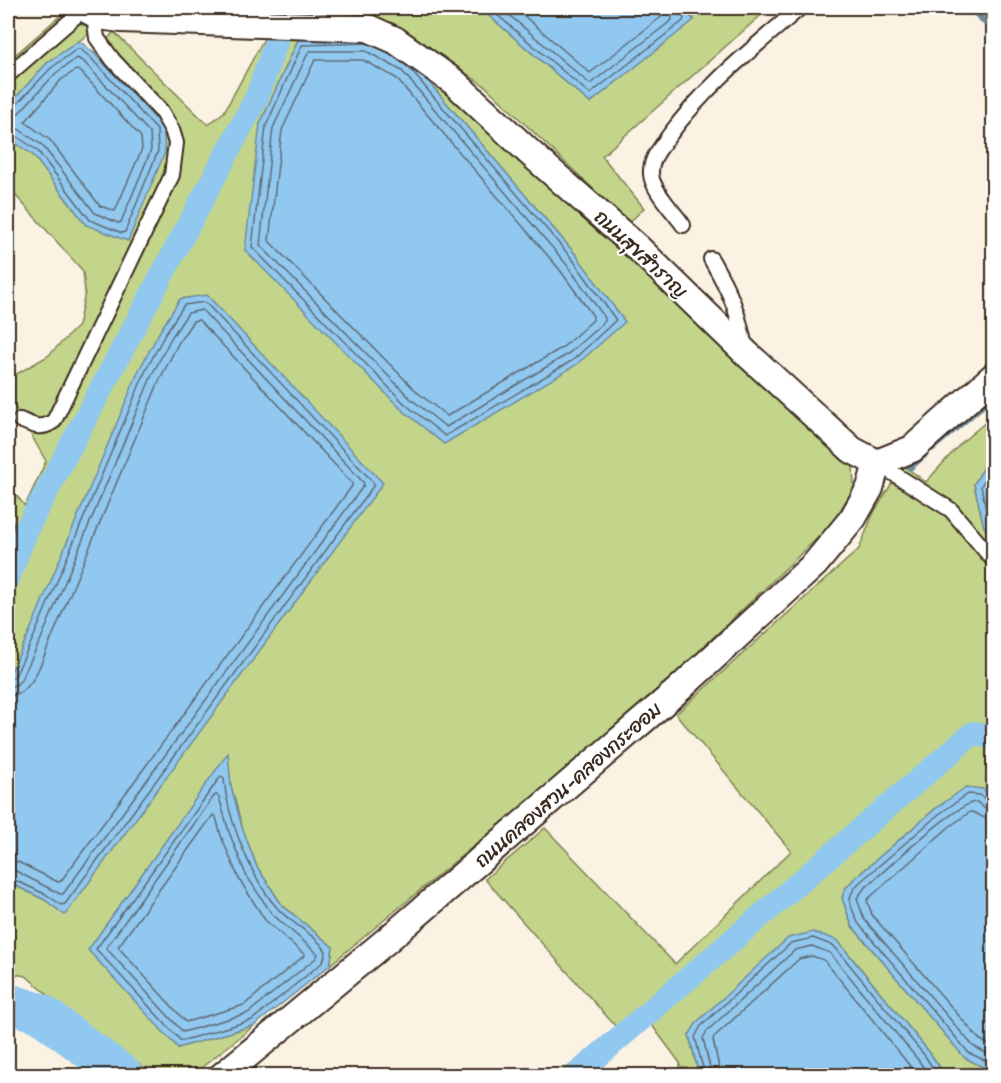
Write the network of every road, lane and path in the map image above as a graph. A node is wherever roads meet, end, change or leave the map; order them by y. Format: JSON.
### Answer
{"nodes":[{"id":1,"x":800,"y":8,"type":"edge"},
{"id":2,"x":90,"y":10,"type":"edge"},
{"id":3,"x":8,"y":75,"type":"edge"},
{"id":4,"x":683,"y":225,"type":"dead end"},
{"id":5,"x":711,"y":259,"type":"dead end"},
{"id":6,"x":746,"y":353,"type":"junction"},
{"id":7,"x":993,"y":376,"type":"edge"},
{"id":8,"x":20,"y":420,"type":"dead end"},
{"id":9,"x":877,"y":463,"type":"junction"},
{"id":10,"x":993,"y":561,"type":"edge"},
{"id":11,"x":226,"y":1072,"type":"edge"}],
"edges":[{"from":1,"to":4,"type":"lane"},
{"from":2,"to":3,"type":"lane"},
{"from":2,"to":6,"type":"street","name":"ถนนสุขสำราญ"},
{"from":2,"to":8,"type":"lane"},
{"from":5,"to":6,"type":"lane"},
{"from":6,"to":9,"type":"street","name":"ถนนสุขสำราญ"},
{"from":7,"to":9,"type":"street"},
{"from":9,"to":10,"type":"lane"},
{"from":9,"to":11,"type":"street","name":"ถนนคลองสวน-คลองกระออม"}]}
